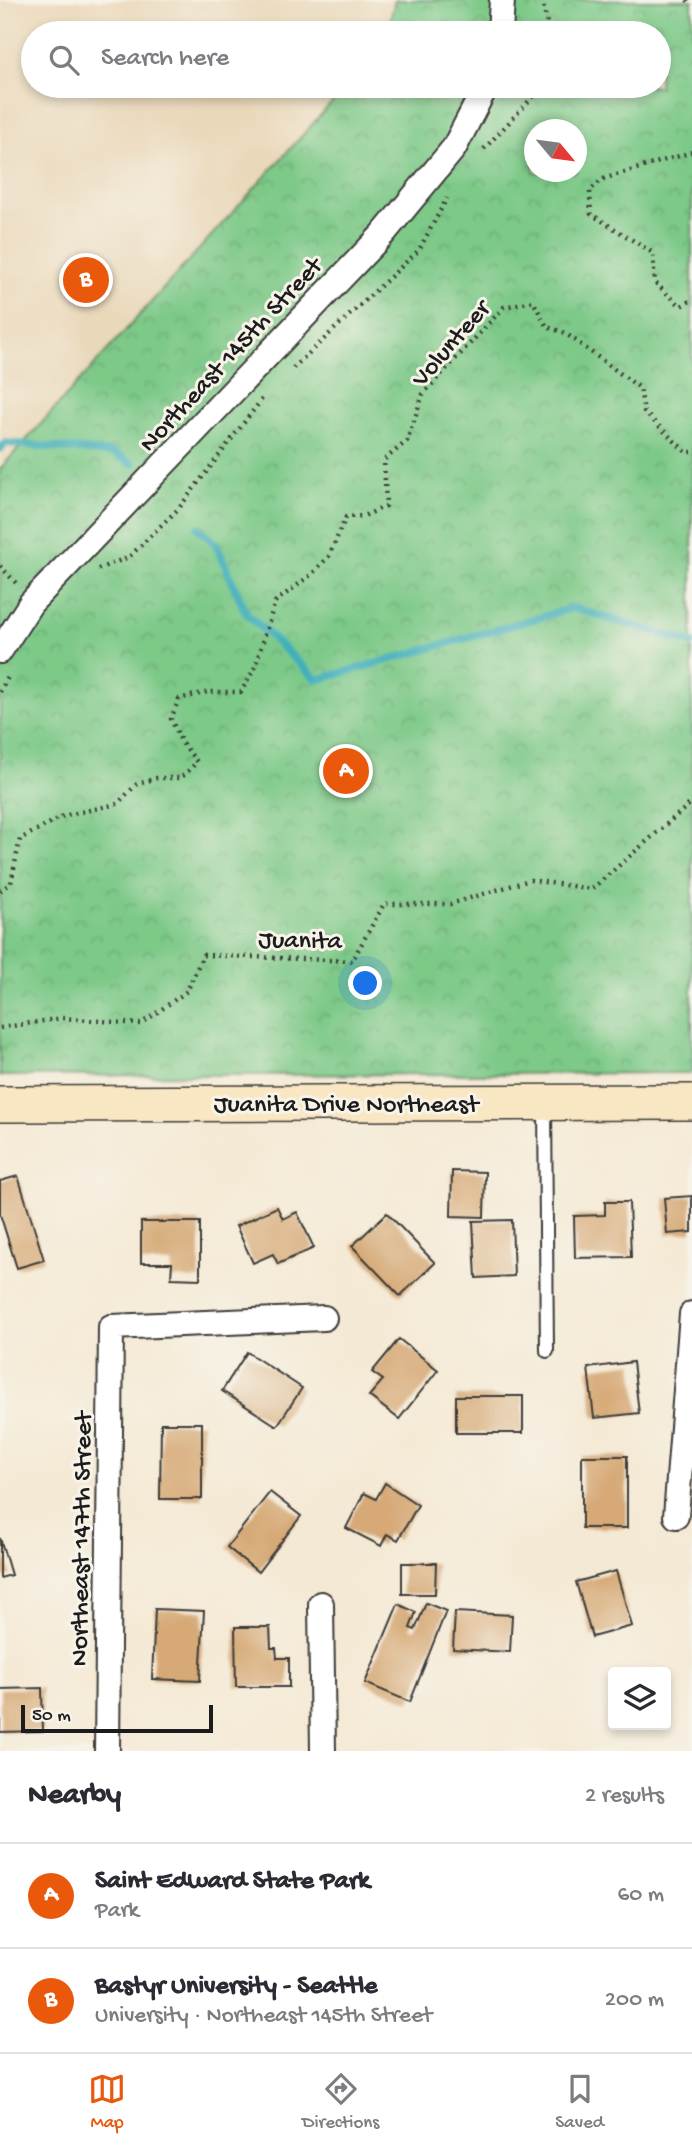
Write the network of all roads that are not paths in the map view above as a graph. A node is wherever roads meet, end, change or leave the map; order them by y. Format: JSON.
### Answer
{"nodes":[{"id":1,"x":502,"y":0,"type":"edge"},
{"id":2,"x":501,"y":21,"type":"edge"},
{"id":3,"x":480,"y":98,"type":"edge"},
{"id":4,"x":6,"y":661,"type":"edge"},
{"id":5,"x":545,"y":1101,"type":"junction"},
{"id":6,"x":692,"y":1102,"type":"edge"},
{"id":7,"x":0,"y":1104,"type":"edge"},
{"id":8,"x":692,"y":1314,"type":"edge"},
{"id":9,"x":324,"y":1318,"type":"dead end"},
{"id":10,"x":547,"y":1351,"type":"dead end"},
{"id":11,"x":676,"y":1516,"type":"dead end"},
{"id":12,"x":321,"y":1604,"type":"dead end"},
{"id":13,"x":107,"y":1751,"type":"edge"},
{"id":14,"x":323,"y":1751,"type":"edge"}],
"edges":[{"from":1,"to":2,"type":"street"},
{"from":3,"to":4,"type":"street","name":"Northeast 145th Street"},
{"from":5,"to":6,"type":"main road","name":"Juanita Drive Northeast"},
{"from":5,"to":7,"type":"main road","name":"Juanita Drive Northeast"},
{"from":5,"to":10,"type":"lane"},
{"from":8,"to":11,"type":"street"},
{"from":9,"to":13,"type":"street","name":"Northeast 147th Street"},
{"from":12,"to":14,"type":"street"}]}
